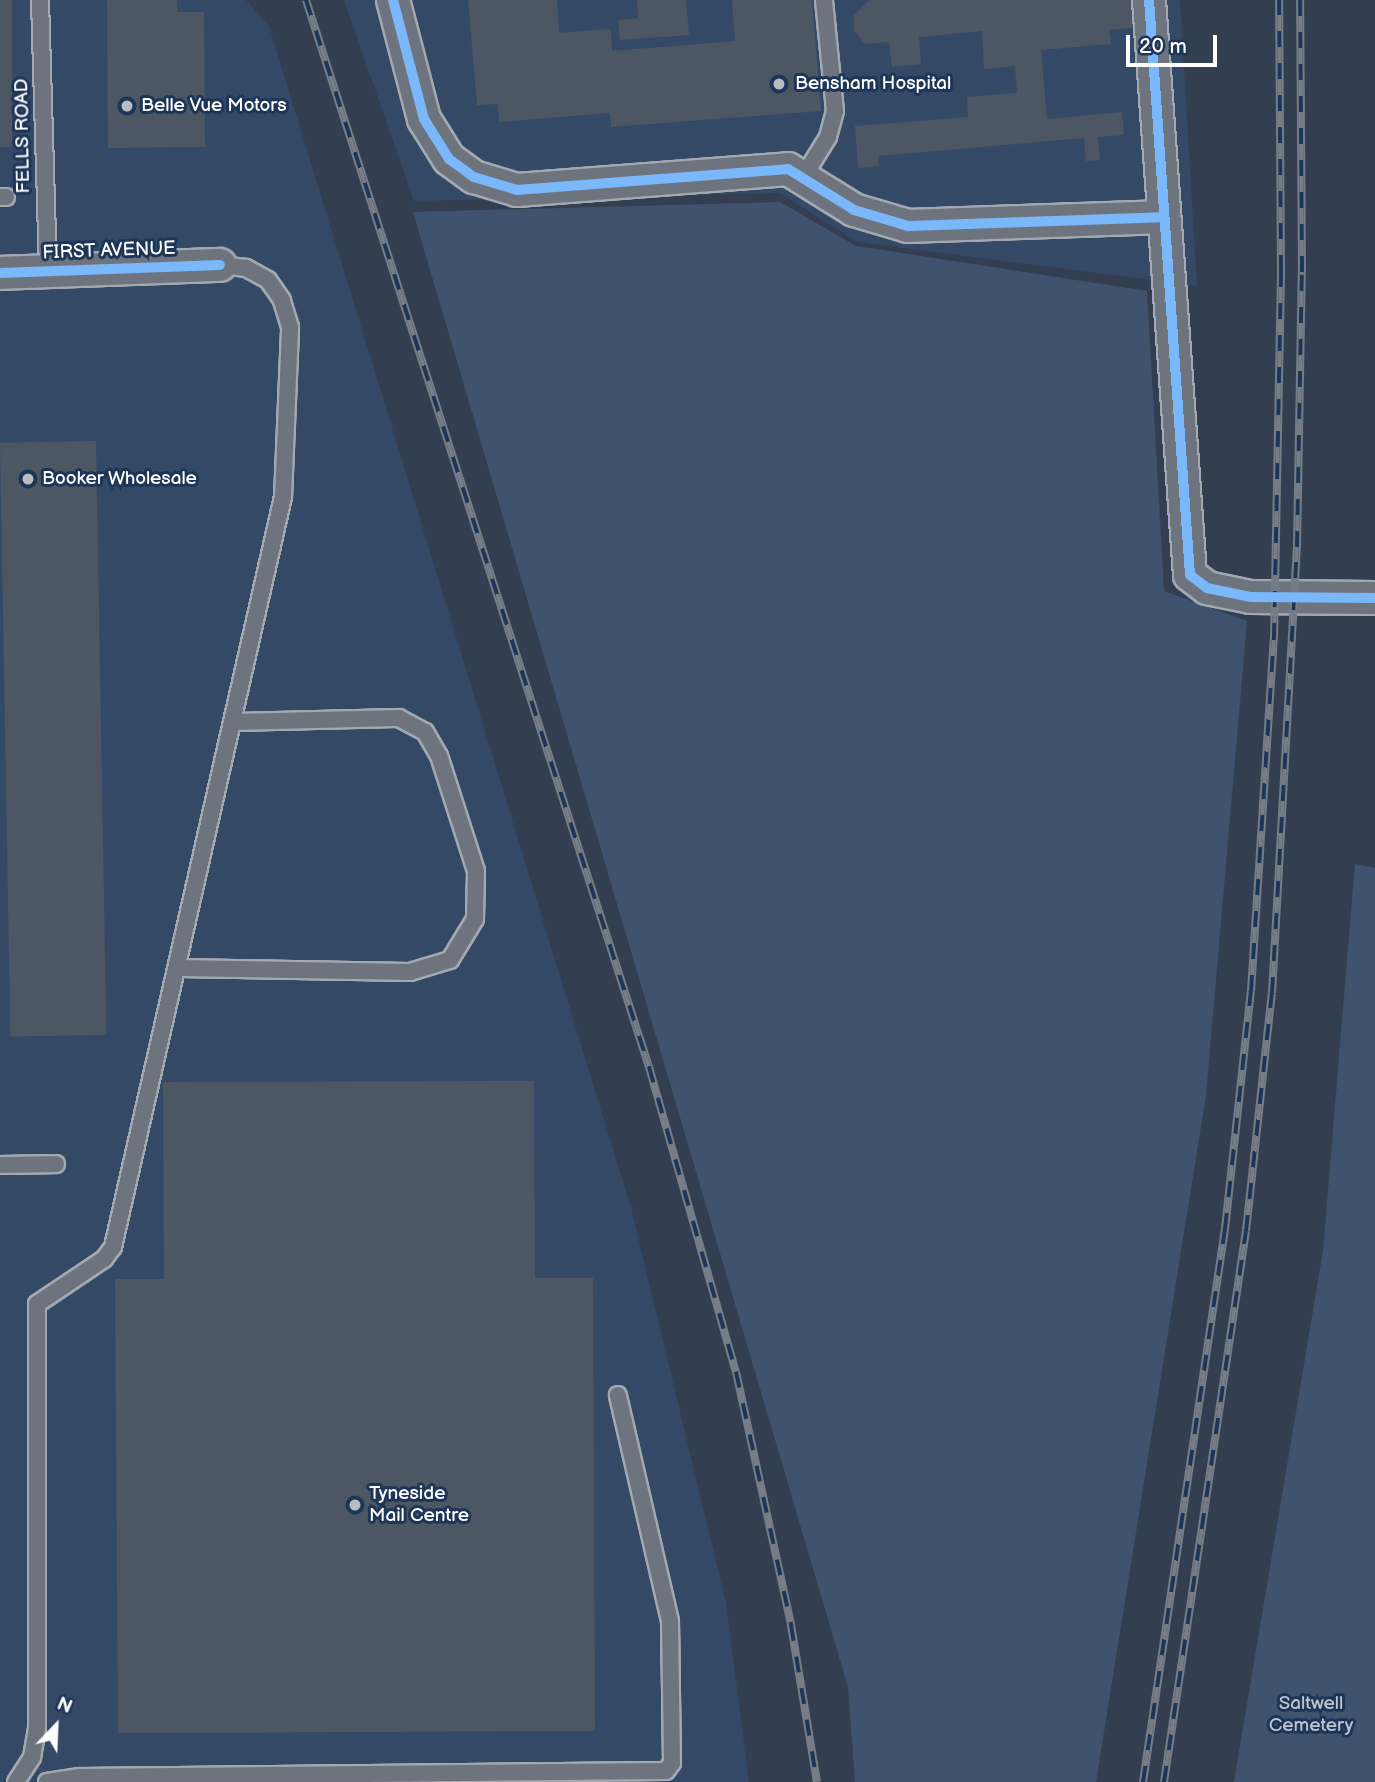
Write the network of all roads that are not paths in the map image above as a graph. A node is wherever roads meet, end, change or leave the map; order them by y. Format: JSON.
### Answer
{"nodes":[{"id":1,"x":40,"y":0,"type":"edge"},
{"id":2,"x":393,"y":0,"type":"edge"},
{"id":3,"x":824,"y":0,"type":"edge"},
{"id":4,"x":1149,"y":0,"type":"edge"},
{"id":5,"x":802,"y":179,"type":"junction"},
{"id":6,"x":1164,"y":217,"type":"junction"},
{"id":7,"x":220,"y":265,"type":"joint"},
{"id":8,"x":48,"y":270,"type":"junction"},
{"id":9,"x":0,"y":273,"type":"edge"},
{"id":10,"x":1375,"y":598,"type":"edge"},
{"id":11,"x":233,"y":722,"type":"junction"},
{"id":12,"x":178,"y":968,"type":"junction"},
{"id":13,"x":56,"y":1164,"type":"dead end"},
{"id":14,"x":0,"y":1166,"type":"edge"},
{"id":15,"x":618,"y":1395,"type":"dead end"},
{"id":16,"x":527,"y":1777,"type":"edge"},
{"id":17,"x":598,"y":1777,"type":"edge"},
{"id":18,"x":666,"y":1777,"type":"edge"},
{"id":19,"x":450,"y":1778,"type":"edge"},
{"id":20,"x":16,"y":1782,"type":"edge"},
{"id":21,"x":47,"y":1782,"type":"edge"}],
"edges":[{"from":1,"to":8,"type":"lane","name":"FELLS ROAD"},
{"from":2,"to":5,"type":"street"},
{"from":3,"to":5,"type":"lane"},
{"from":4,"to":6,"type":"street"},
{"from":5,"to":6,"type":"street"},
{"from":6,"to":10,"type":"street"},
{"from":7,"to":8,"type":"street","name":"FIRST AVENUE"},
{"from":7,"to":11,"type":"lane"},
{"from":8,"to":9,"type":"street","name":"FIRST AVENUE"},
{"from":11,"to":12,"type":"lane"},
{"from":11,"to":12,"type":"lane"},
{"from":12,"to":20,"type":"lane"},
{"from":13,"to":14,"type":"lane"},
{"from":15,"to":18,"type":"lane"},
{"from":16,"to":17,"type":"lane"},
{"from":16,"to":19,"type":"lane"},
{"from":17,"to":18,"type":"lane"},
{"from":19,"to":21,"type":"lane"}]}
